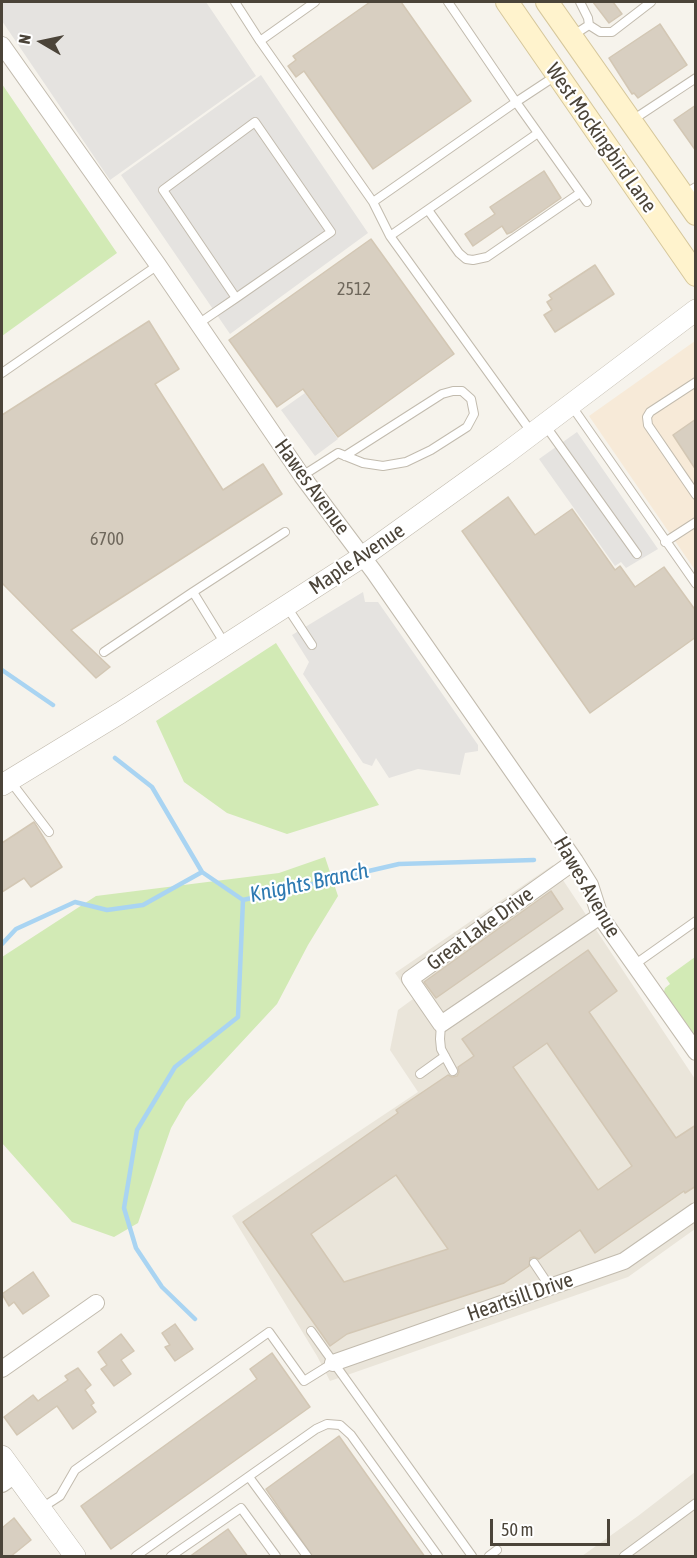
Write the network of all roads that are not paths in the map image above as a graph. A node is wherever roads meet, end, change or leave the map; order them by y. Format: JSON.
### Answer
{"nodes":[{"id":1,"x":235,"y":2,"type":"edge"},
{"id":2,"x":315,"y":2,"type":"edge"},
{"id":3,"x":448,"y":2,"type":"edge"},
{"id":4,"x":507,"y":2,"type":"edge"},
{"id":5,"x":547,"y":2,"type":"edge"},
{"id":6,"x":579,"y":2,"type":"edge"},
{"id":7,"x":651,"y":2,"type":"edge"},
{"id":8,"x":580,"y":31,"type":"junction"},
{"id":9,"x":260,"y":41,"type":"junction"},
{"id":10,"x":2,"y":45,"type":"edge"},
{"id":11,"x":585,"y":57,"type":"junction"},
{"id":12,"x":558,"y":75,"type":"junction"},
{"id":13,"x":696,"y":78,"type":"edge"},
{"id":14,"x":516,"y":102,"type":"junction"},
{"id":15,"x":631,"y":121,"type":"junction"},
{"id":16,"x":538,"y":133,"type":"junction"},
{"id":17,"x":580,"y":193,"type":"junction"},
{"id":18,"x":691,"y":199,"type":"edge"},
{"id":19,"x":373,"y":202,"type":"junction"},
{"id":20,"x":586,"y":202,"type":"dead end"},
{"id":21,"x":428,"y":210,"type":"junction"},
{"id":22,"x":390,"y":237,"type":"junction"},
{"id":23,"x":158,"y":265,"type":"junction"},
{"id":24,"x":696,"y":275,"type":"edge"},
{"id":25,"x":236,"y":298,"type":"junction"},
{"id":26,"x":696,"y":310,"type":"edge"},
{"id":27,"x":198,"y":324,"type":"junction"},
{"id":28,"x":2,"y":373,"type":"edge"},
{"id":29,"x":696,"y":382,"type":"edge"},
{"id":30,"x":571,"y":405,"type":"junction"},
{"id":31,"x":539,"y":429,"type":"junction"},
{"id":32,"x":345,"y":456,"type":"junction"},
{"id":33,"x":302,"y":476,"type":"junction"},
{"id":34,"x":696,"y":495,"type":"edge"},
{"id":35,"x":696,"y":522,"type":"edge"},
{"id":36,"x":285,"y":532,"type":"dead end"},
{"id":37,"x":665,"y":542,"type":"junction"},
{"id":38,"x":637,"y":554,"type":"dead end"},
{"id":39,"x":363,"y":557,"type":"junction"},
{"id":40,"x":696,"y":584,"type":"edge"},
{"id":41,"x":193,"y":592,"type":"junction"},
{"id":42,"x":287,"y":607,"type":"junction"},
{"id":43,"x":226,"y":645,"type":"junction"},
{"id":44,"x":312,"y":645,"type":"dead end"},
{"id":45,"x":104,"y":652,"type":"dead end"},
{"id":46,"x":6,"y":783,"type":"edge"},
{"id":47,"x":49,"y":832,"type":"dead end"},
{"id":48,"x":574,"y":861,"type":"junction"},
{"id":49,"x":600,"y":916,"type":"junction"},
{"id":50,"x":696,"y":921,"type":"edge"},
{"id":51,"x":634,"y":965,"type":"junction"},
{"id":52,"x":441,"y":1024,"type":"junction"},
{"id":53,"x":696,"y":1052,"type":"edge"},
{"id":54,"x":445,"y":1056,"type":"junction"},
{"id":55,"x":453,"y":1071,"type":"dead end"},
{"id":56,"x":420,"y":1074,"type":"dead end"},
{"id":57,"x":696,"y":1211,"type":"edge"},
{"id":58,"x":534,"y":1263,"type":"dead end"},
{"id":59,"x":550,"y":1287,"type":"junction"},
{"id":60,"x":96,"y":1303,"type":"dead end"},
{"id":61,"x":311,"y":1331,"type":"dead end"},
{"id":62,"x":333,"y":1363,"type":"junction"},
{"id":63,"x":2,"y":1369,"type":"edge"},
{"id":64,"x":2,"y":1456,"type":"edge"},
{"id":65,"x":249,"y":1477,"type":"junction"},
{"id":66,"x":8,"y":1480,"type":"edge"},
{"id":67,"x":696,"y":1503,"type":"edge"},
{"id":68,"x":40,"y":1509,"type":"junction"},
{"id":69,"x":496,"y":1550,"type":"dead end"},
{"id":70,"x":75,"y":1557,"type":"edge"},
{"id":71,"x":136,"y":1557,"type":"edge"},
{"id":72,"x":171,"y":1557,"type":"edge"},
{"id":73,"x":276,"y":1557,"type":"edge"},
{"id":74,"x":307,"y":1557,"type":"edge"},
{"id":75,"x":438,"y":1557,"type":"edge"},
{"id":76,"x":472,"y":1557,"type":"edge"},
{"id":77,"x":489,"y":1557,"type":"edge"},
{"id":78,"x":624,"y":1557,"type":"edge"}],
"edges":[{"from":1,"to":9,"type":"lane"},
{"from":2,"to":9,"type":"lane"},
{"from":3,"to":14,"type":"lane"},
{"from":4,"to":12,"type":"main road","name":"West Mockingbird Lane"},
{"from":5,"to":8,"type":"main road","name":"West Mockingbird Lane"},
{"from":6,"to":8,"type":"lane"},
{"from":7,"to":8,"type":"lane"},
{"from":8,"to":11,"type":"main road","name":"West Mockingbird Lane"},
{"from":9,"to":19,"type":"lane"},
{"from":10,"to":23,"type":"street","name":"Hawes Avenue"},
{"from":11,"to":12,"type":"main road"},
{"from":11,"to":15,"type":"main road","name":"West Mockingbird Lane"},
{"from":12,"to":14,"type":"lane"},
{"from":12,"to":24,"type":"main road","name":"West Mockingbird Lane"},
{"from":13,"to":15,"type":"lane"},
{"from":14,"to":16,"type":"lane"},
{"from":14,"to":19,"type":"lane"},
{"from":15,"to":18,"type":"main road","name":"West Mockingbird Lane"},
{"from":16,"to":17,"type":"lane"},
{"from":16,"to":21,"type":"lane"},
{"from":17,"to":20,"type":"lane"},
{"from":17,"to":21,"type":"lane"},
{"from":19,"to":22,"type":"lane"},
{"from":21,"to":22,"type":"lane"},
{"from":22,"to":31,"type":"lane"},
{"from":23,"to":27,"type":"street","name":"Hawes Avenue"},
{"from":23,"to":28,"type":"lane"},
{"from":25,"to":25,"type":"lane"},
{"from":25,"to":27,"type":"lane"},
{"from":26,"to":30,"type":"street","name":"Maple Avenue"},
{"from":27,"to":33,"type":"street","name":"Hawes Avenue"},
{"from":29,"to":34,"type":"lane"},
{"from":30,"to":31,"type":"street","name":"Maple Avenue"},
{"from":30,"to":37,"type":"lane"},
{"from":31,"to":38,"type":"lane"},
{"from":31,"to":39,"type":"street","name":"Maple Avenue"},
{"from":32,"to":32,"type":"lane"},
{"from":32,"to":33,"type":"lane"},
{"from":33,"to":39,"type":"street","name":"Hawes Avenue"},
{"from":35,"to":37,"type":"lane"},
{"from":36,"to":41,"type":"lane"},
{"from":37,"to":40,"type":"lane"},
{"from":39,"to":42,"type":"street","name":"Maple Avenue"},
{"from":39,"to":48,"type":"street","name":"Hawes Avenue"},
{"from":41,"to":43,"type":"lane"},
{"from":41,"to":45,"type":"lane"},
{"from":42,"to":43,"type":"street","name":"Maple Avenue"},
{"from":42,"to":44,"type":"lane"},
{"from":43,"to":46,"type":"street","name":"Maple Avenue"},
{"from":46,"to":47,"type":"lane"},
{"from":48,"to":49,"type":"street","name":"Hawes Avenue"},
{"from":48,"to":52,"type":"street","name":"Great Lake Drive"},
{"from":49,"to":51,"type":"street","name":"Hawes Avenue"},
{"from":49,"to":52,"type":"street"},
{"from":50,"to":51,"type":"lane"},
{"from":51,"to":53,"type":"street","name":"Hawes Avenue"},
{"from":52,"to":54,"type":"lane"},
{"from":54,"to":55,"type":"lane"},
{"from":54,"to":56,"type":"lane"},
{"from":57,"to":59,"type":"street","name":"Heartsill Drive"},
{"from":58,"to":59,"type":"lane"},
{"from":59,"to":62,"type":"street","name":"Heartsill Drive"},
{"from":60,"to":63,"type":"street"},
{"from":61,"to":62,"type":"lane"},
{"from":62,"to":68,"type":"lane"},
{"from":62,"to":76,"type":"lane"},
{"from":64,"to":66,"type":"street"},
{"from":65,"to":71,"type":"lane"},
{"from":65,"to":74,"type":"lane"},
{"from":65,"to":75,"type":"lane"},
{"from":66,"to":68,"type":"street"},
{"from":67,"to":78,"type":"lane"},
{"from":68,"to":70,"type":"street"},
{"from":69,"to":77,"type":"lane"},
{"from":72,"to":73,"type":"lane"}]}
